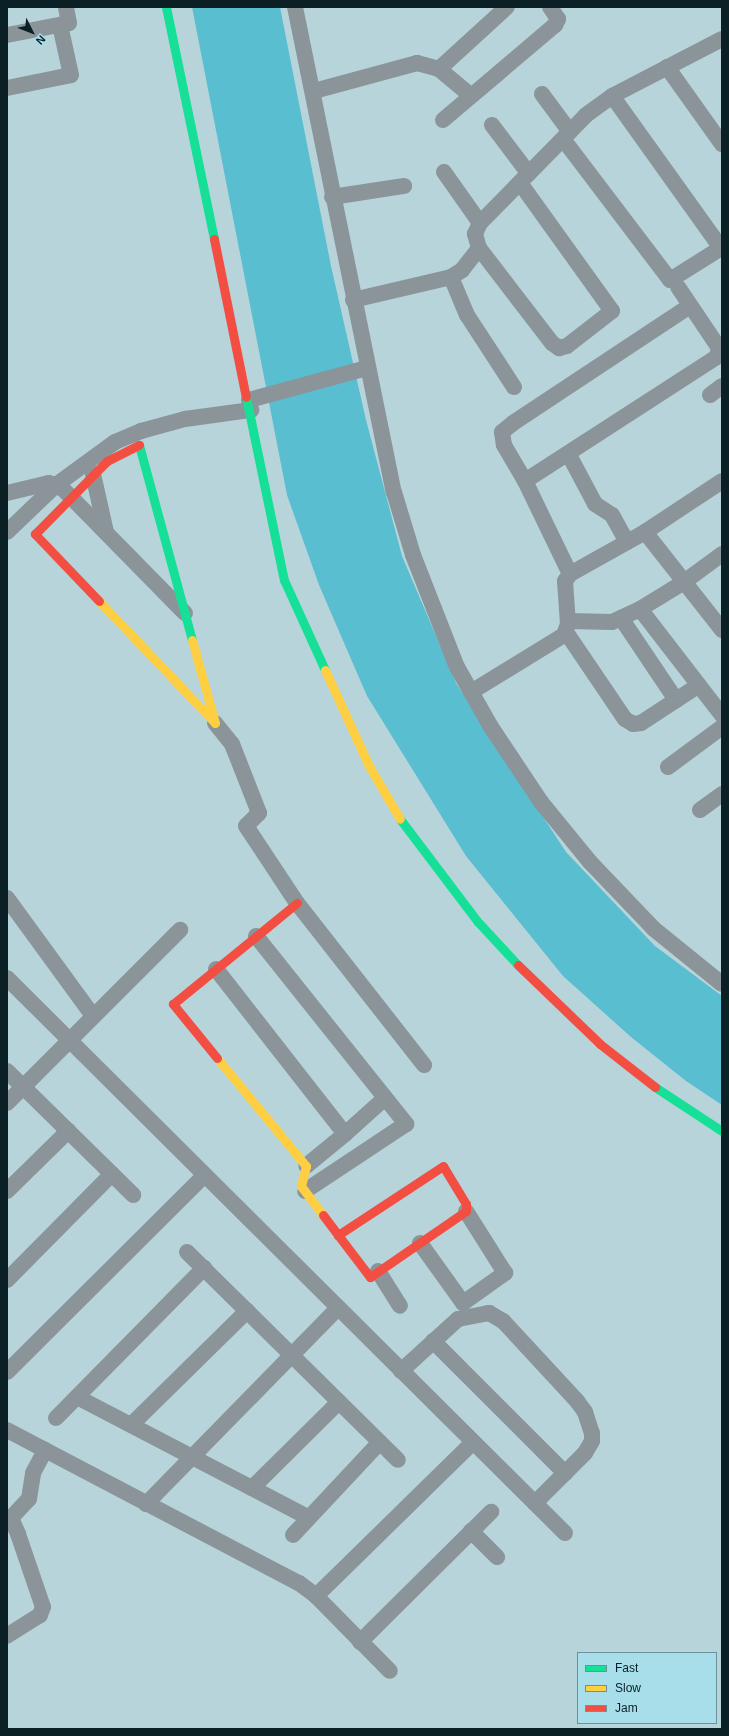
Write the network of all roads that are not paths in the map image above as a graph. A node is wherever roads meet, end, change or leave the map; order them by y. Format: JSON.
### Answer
{"nodes":[{"id":1,"x":66,"y":7,"type":"edge"},
{"id":2,"x":166,"y":7,"type":"edge"},
{"id":3,"x":295,"y":7,"type":"edge"},
{"id":4,"x":507,"y":7,"type":"edge"},
{"id":5,"x":550,"y":7,"type":"edge"},
{"id":6,"x":60,"y":25,"type":"junction"},
{"id":7,"x":7,"y":35,"type":"edge"},
{"id":8,"x":721,"y":41,"type":"edge"},
{"id":9,"x":667,"y":67,"type":"junction"},
{"id":10,"x":439,"y":68,"type":"junction"},
{"id":11,"x":7,"y":88,"type":"edge"},
{"id":12,"x":314,"y":91,"type":"junction"},
{"id":13,"x":470,"y":94,"type":"junction"},
{"id":14,"x":542,"y":94,"type":"dead end"},
{"id":15,"x":612,"y":96,"type":"junction"},
{"id":16,"x":443,"y":120,"type":"dead end"},
{"id":17,"x":492,"y":125,"type":"dead end"},
{"id":18,"x":567,"y":135,"type":"junction"},
{"id":19,"x":722,"y":144,"type":"edge"},
{"id":20,"x":444,"y":172,"type":"dead end"},
{"id":21,"x":524,"y":178,"type":"junction"},
{"id":22,"x":404,"y":186,"type":"dead end"},
{"id":23,"x":332,"y":197,"type":"junction"},
{"id":24,"x":480,"y":223,"type":"junction"},
{"id":25,"x":479,"y":248,"type":"junction"},
{"id":26,"x":721,"y":248,"type":"edge"},
{"id":27,"x":451,"y":277,"type":"junction"},
{"id":28,"x":678,"y":286,"type":"dead end"},
{"id":29,"x":352,"y":300,"type":"junction"},
{"id":30,"x":690,"y":306,"type":"junction"},
{"id":31,"x":367,"y":368,"type":"junction"},
{"id":32,"x":514,"y":387,"type":"dead end"},
{"id":33,"x":250,"y":405,"type":"junction"},
{"id":34,"x":568,"y":455,"type":"junction"},
{"id":35,"x":93,"y":474,"type":"junction"},
{"id":36,"x":722,"y":480,"type":"edge"},
{"id":37,"x":525,"y":481,"type":"junction"},
{"id":38,"x":56,"y":485,"type":"junction"},
{"id":39,"x":7,"y":493,"type":"edge"},
{"id":40,"x":72,"y":497,"type":"junction"},
{"id":41,"x":7,"y":532,"type":"edge"},
{"id":42,"x":106,"y":532,"type":"junction"},
{"id":43,"x":645,"y":532,"type":"junction"},
{"id":44,"x":627,"y":542,"type":"junction"},
{"id":45,"x":722,"y":554,"type":"edge"},
{"id":46,"x":570,"y":574,"type":"junction"},
{"id":47,"x":684,"y":582,"type":"junction"},
{"id":48,"x":640,"y":608,"type":"junction"},
{"id":49,"x":185,"y":614,"type":"junction"},
{"id":50,"x":621,"y":618,"type":"junction"},
{"id":51,"x":567,"y":626,"type":"junction"},
{"id":52,"x":721,"y":626,"type":"edge"},
{"id":53,"x":699,"y":685,"type":"junction"},
{"id":54,"x":471,"y":692,"type":"junction"},
{"id":55,"x":676,"y":700,"type":"junction"},
{"id":56,"x":722,"y":715,"type":"edge"},
{"id":57,"x":215,"y":723,"type":"junction"},
{"id":58,"x":722,"y":727,"type":"edge"},
{"id":59,"x":668,"y":767,"type":"dead end"},
{"id":60,"x":722,"y":794,"type":"edge"},
{"id":61,"x":700,"y":810,"type":"dead end"},
{"id":62,"x":7,"y":898,"type":"edge"},
{"id":63,"x":297,"y":903,"type":"junction"},
{"id":64,"x":180,"y":930,"type":"dead end"},
{"id":65,"x":256,"y":936,"type":"junction"},
{"id":66,"x":216,"y":969,"type":"junction"},
{"id":67,"x":7,"y":978,"type":"edge"},
{"id":68,"x":722,"y":984,"type":"edge"},
{"id":69,"x":93,"y":1016,"type":"junction"},
{"id":70,"x":69,"y":1040,"type":"junction"},
{"id":71,"x":424,"y":1065,"type":"dead end"},
{"id":72,"x":7,"y":1071,"type":"edge"},
{"id":73,"x":23,"y":1087,"type":"junction"},
{"id":74,"x":385,"y":1098,"type":"junction"},
{"id":75,"x":7,"y":1103,"type":"edge"},
{"id":76,"x":68,"y":1131,"type":"junction"},
{"id":77,"x":722,"y":1131,"type":"edge"},
{"id":78,"x":345,"y":1134,"type":"junction"},
{"id":79,"x":306,"y":1166,"type":"junction"},
{"id":80,"x":112,"y":1174,"type":"junction"},
{"id":81,"x":205,"y":1175,"type":"junction"},
{"id":82,"x":7,"y":1191,"type":"edge"},
{"id":83,"x":305,"y":1191,"type":"junction"},
{"id":84,"x":133,"y":1195,"type":"dead end"},
{"id":85,"x":466,"y":1211,"type":"junction"},
{"id":86,"x":338,"y":1235,"type":"junction"},
{"id":87,"x":420,"y":1242,"type":"junction"},
{"id":88,"x":187,"y":1252,"type":"dead end"},
{"id":89,"x":204,"y":1268,"type":"junction"},
{"id":90,"x":378,"y":1271,"type":"junction"},
{"id":91,"x":7,"y":1280,"type":"edge"},
{"id":92,"x":400,"y":1306,"type":"dead end"},
{"id":93,"x":338,"y":1308,"type":"junction"},
{"id":94,"x":247,"y":1311,"type":"junction"},
{"id":95,"x":434,"y":1341,"type":"junction"},
{"id":96,"x":292,"y":1355,"type":"junction"},
{"id":97,"x":402,"y":1371,"type":"junction"},
{"id":98,"x":7,"y":1372,"type":"edge"},
{"id":99,"x":77,"y":1397,"type":"junction"},
{"id":100,"x":339,"y":1402,"type":"junction"},
{"id":101,"x":56,"y":1418,"type":"dead end"},
{"id":102,"x":132,"y":1425,"type":"junction"},
{"id":103,"x":7,"y":1430,"type":"edge"},
{"id":104,"x":380,"y":1442,"type":"junction"},
{"id":105,"x":473,"y":1442,"type":"junction"},
{"id":106,"x":45,"y":1450,"type":"junction"},
{"id":107,"x":191,"y":1456,"type":"junction"},
{"id":108,"x":398,"y":1460,"type":"dead end"},
{"id":109,"x":565,"y":1472,"type":"junction"},
{"id":110,"x":252,"y":1488,"type":"junction"},
{"id":111,"x":535,"y":1503,"type":"junction"},
{"id":112,"x":146,"y":1504,"type":"junction"},
{"id":113,"x":491,"y":1512,"type":"dead end"},
{"id":114,"x":308,"y":1517,"type":"junction"},
{"id":115,"x":9,"y":1518,"type":"edge"},
{"id":116,"x":471,"y":1531,"type":"junction"},
{"id":117,"x":565,"y":1533,"type":"dead end"},
{"id":118,"x":292,"y":1535,"type":"dead end"},
{"id":119,"x":497,"y":1557,"type":"dead end"},
{"id":120,"x":316,"y":1596,"type":"junction"},
{"id":121,"x":7,"y":1636,"type":"edge"},
{"id":122,"x":360,"y":1642,"type":"junction"},
{"id":123,"x":390,"y":1671,"type":"dead end"}],
"edges":[{"from":1,"to":6,"type":"street"},
{"from":2,"to":33,"type":"street"},
{"from":3,"to":12,"type":"street"},
{"from":4,"to":10,"type":"street"},
{"from":5,"to":13,"type":"street"},
{"from":6,"to":7,"type":"street"},
{"from":6,"to":11,"type":"street"},
{"from":8,"to":9,"type":"street"},
{"from":9,"to":15,"type":"street"},
{"from":9,"to":19,"type":"street"},
{"from":10,"to":12,"type":"street"},
{"from":10,"to":13,"type":"street"},
{"from":12,"to":23,"type":"street"},
{"from":13,"to":16,"type":"street"},
{"from":14,"to":18,"type":"street"},
{"from":15,"to":18,"type":"street"},
{"from":15,"to":26,"type":"street"},
{"from":17,"to":21,"type":"street"},
{"from":18,"to":21,"type":"street"},
{"from":18,"to":26,"type":"street"},
{"from":20,"to":24,"type":"street"},
{"from":21,"to":24,"type":"street"},
{"from":21,"to":25,"type":"street"},
{"from":22,"to":23,"type":"street"},
{"from":23,"to":29,"type":"street"},
{"from":24,"to":25,"type":"street"},
{"from":25,"to":27,"type":"street"},
{"from":27,"to":29,"type":"street"},
{"from":27,"to":32,"type":"street"},
{"from":28,"to":30,"type":"street"},
{"from":29,"to":31,"type":"street"},
{"from":30,"to":34,"type":"street"},
{"from":30,"to":37,"type":"street"},
{"from":31,"to":33,"type":"street"},
{"from":31,"to":54,"type":"street"},
{"from":33,"to":38,"type":"street"},
{"from":33,"to":77,"type":"street"},
{"from":34,"to":37,"type":"street"},
{"from":34,"to":44,"type":"street"},
{"from":35,"to":40,"type":"street"},
{"from":35,"to":42,"type":"street"},
{"from":35,"to":49,"type":"street"},
{"from":36,"to":43,"type":"street"},
{"from":37,"to":46,"type":"street"},
{"from":38,"to":39,"type":"street"},
{"from":38,"to":40,"type":"street"},
{"from":38,"to":41,"type":"street"},
{"from":40,"to":42,"type":"street"},
{"from":40,"to":57,"type":"street"},
{"from":42,"to":49,"type":"street"},
{"from":43,"to":44,"type":"street"},
{"from":43,"to":47,"type":"street"},
{"from":44,"to":46,"type":"street"},
{"from":45,"to":47,"type":"street"},
{"from":46,"to":51,"type":"street"},
{"from":47,"to":48,"type":"street"},
{"from":47,"to":52,"type":"street"},
{"from":48,"to":50,"type":"street"},
{"from":48,"to":53,"type":"street"},
{"from":49,"to":57,"type":"street"},
{"from":50,"to":51,"type":"street"},
{"from":50,"to":55,"type":"street"},
{"from":51,"to":54,"type":"street"},
{"from":51,"to":55,"type":"street"},
{"from":53,"to":55,"type":"street"},
{"from":53,"to":56,"type":"street"},
{"from":54,"to":68,"type":"street"},
{"from":57,"to":63,"type":"street"},
{"from":58,"to":59,"type":"street"},
{"from":60,"to":61,"type":"street"},
{"from":62,"to":69,"type":"street"},
{"from":63,"to":65,"type":"street"},
{"from":63,"to":71,"type":"street"},
{"from":64,"to":69,"type":"street"},
{"from":65,"to":66,"type":"street"},
{"from":65,"to":74,"type":"street"},
{"from":66,"to":78,"type":"street"},
{"from":66,"to":79,"type":"street"},
{"from":67,"to":70,"type":"street"},
{"from":69,"to":70,"type":"street"},
{"from":70,"to":73,"type":"street"},
{"from":70,"to":81,"type":"street"},
{"from":72,"to":73,"type":"street"},
{"from":73,"to":75,"type":"street"},
{"from":73,"to":76,"type":"street"},
{"from":74,"to":78,"type":"street"},
{"from":74,"to":83,"type":"street"},
{"from":76,"to":80,"type":"street"},
{"from":76,"to":82,"type":"street"},
{"from":78,"to":79,"type":"street"},
{"from":79,"to":83,"type":"street"},
{"from":80,"to":84,"type":"street"},
{"from":80,"to":91,"type":"street"},
{"from":81,"to":93,"type":"street"},
{"from":81,"to":98,"type":"street"},
{"from":83,"to":86,"type":"street"},
{"from":85,"to":86,"type":"street"},
{"from":85,"to":87,"type":"street"},
{"from":85,"to":87,"type":"street"},
{"from":86,"to":90,"type":"street"},
{"from":87,"to":90,"type":"street"},
{"from":88,"to":89,"type":"street"},
{"from":89,"to":94,"type":"street"},
{"from":89,"to":99,"type":"street"},
{"from":90,"to":92,"type":"street"},
{"from":93,"to":96,"type":"street"},
{"from":93,"to":97,"type":"street"},
{"from":94,"to":96,"type":"street"},
{"from":94,"to":102,"type":"street"},
{"from":95,"to":97,"type":"street"},
{"from":95,"to":109,"type":"street"},
{"from":95,"to":109,"type":"street"},
{"from":96,"to":100,"type":"street"},
{"from":96,"to":107,"type":"street"},
{"from":97,"to":105,"type":"street"},
{"from":99,"to":101,"type":"street"},
{"from":99,"to":102,"type":"street"},
{"from":100,"to":104,"type":"street"},
{"from":100,"to":110,"type":"street"},
{"from":102,"to":107,"type":"street"},
{"from":103,"to":106,"type":"street"},
{"from":104,"to":108,"type":"street"},
{"from":104,"to":114,"type":"street"},
{"from":105,"to":111,"type":"street"},
{"from":105,"to":120,"type":"street"},
{"from":106,"to":112,"type":"street"},
{"from":106,"to":115,"type":"street"},
{"from":107,"to":110,"type":"street"},
{"from":107,"to":112,"type":"street"},
{"from":109,"to":111,"type":"street"},
{"from":110,"to":114,"type":"street"},
{"from":111,"to":117,"type":"street"},
{"from":112,"to":120,"type":"street"},
{"from":113,"to":116,"type":"street"},
{"from":114,"to":118,"type":"street"},
{"from":115,"to":121,"type":"street"},
{"from":116,"to":119,"type":"street"},
{"from":116,"to":122,"type":"street"},
{"from":120,"to":122,"type":"street"},
{"from":122,"to":123,"type":"street"}]}
